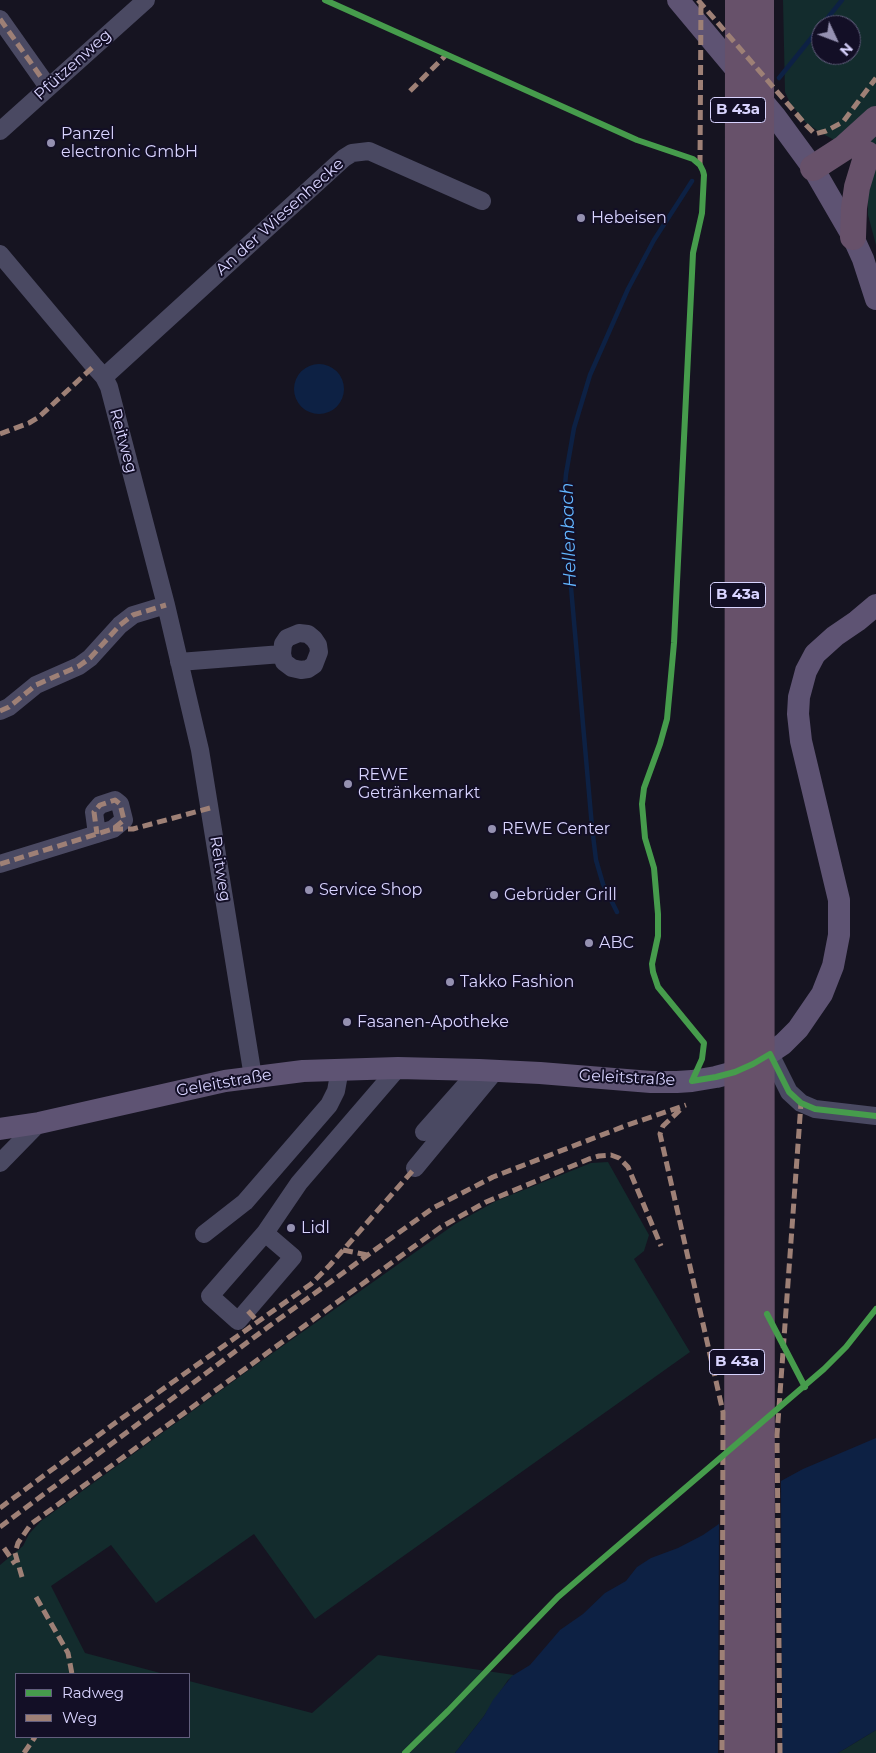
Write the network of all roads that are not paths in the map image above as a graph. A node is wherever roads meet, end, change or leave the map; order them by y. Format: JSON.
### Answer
{"nodes":[{"id":1,"x":146,"y":0,"type":"edge"},
{"id":2,"x":678,"y":0,"type":"edge"},
{"id":3,"x":738,"y":0,"type":"edge"},
{"id":4,"x":761,"y":0,"type":"edge"},
{"id":5,"x":0,"y":19,"type":"edge"},
{"id":6,"x":48,"y":87,"type":"junction"},
{"id":7,"x":876,"y":119,"type":"edge"},
{"id":8,"x":0,"y":131,"type":"edge"},
{"id":9,"x":872,"y":148,"type":"edge"},
{"id":10,"x":806,"y":158,"type":"junction"},
{"id":11,"x":482,"y":201,"type":"dead end"},
{"id":12,"x":853,"y":237,"type":"junction"},
{"id":13,"x":0,"y":254,"type":"edge"},
{"id":14,"x":876,"y":299,"type":"edge"},
{"id":15,"x":104,"y":378,"type":"junction"},
{"id":16,"x":166,"y":605,"type":"junction"},
{"id":17,"x":876,"y":605,"type":"edge"},
{"id":18,"x":867,"y":618,"type":"edge"},
{"id":19,"x":282,"y":654,"type":"dead end"},
{"id":20,"x":179,"y":662,"type":"junction"},
{"id":21,"x":0,"y":711,"type":"edge"},
{"id":22,"x":97,"y":834,"type":"dead end"},
{"id":23,"x":0,"y":864,"type":"edge"},
{"id":24,"x":750,"y":967,"type":"junction"},
{"id":25,"x":770,"y":1054,"type":"junction"},
{"id":26,"x":398,"y":1068,"type":"junction"},
{"id":27,"x":340,"y":1069,"type":"junction"},
{"id":28,"x":488,"y":1070,"type":"junction"},
{"id":29,"x":253,"y":1077,"type":"junction"},
{"id":30,"x":876,"y":1116,"type":"edge"},
{"id":31,"x":39,"y":1123,"type":"junction"},
{"id":32,"x":0,"y":1129,"type":"edge"},
{"id":33,"x":424,"y":1132,"type":"dead end"},
{"id":34,"x":0,"y":1163,"type":"edge"},
{"id":35,"x":415,"y":1168,"type":"dead end"},
{"id":36,"x":265,"y":1233,"type":"junction"},
{"id":37,"x":204,"y":1234,"type":"dead end"},
{"id":38,"x":737,"y":1753,"type":"edge"},
{"id":39,"x":762,"y":1753,"type":"edge"}],
"edges":[{"from":1,"to":6,"type":"street","name":"Pfützenweg"},
{"from":2,"to":10,"type":"main road"},
{"from":3,"to":24,"type":"highway","number":"B 43a"},
{"from":4,"to":24,"type":"highway","number":"B 43a"},
{"from":5,"to":6,"type":"street"},
{"from":6,"to":8,"type":"street","name":"Pfützenweg"},
{"from":7,"to":10,"type":"highway"},
{"from":9,"to":10,"type":"highway"},
{"from":9,"to":12,"type":"highway"},
{"from":10,"to":12,"type":"main road"},
{"from":11,"to":15,"type":"street","name":"An der Wiesenhecke"},
{"from":12,"to":14,"type":"main road"},
{"from":13,"to":15,"type":"street","name":"Reitweg"},
{"from":15,"to":16,"type":"street","name":"Reitweg"},
{"from":16,"to":20,"type":"street","name":"Reitweg"},
{"from":16,"to":21,"type":"street"},
{"from":17,"to":18,"type":"main road","name":"Geleitstraße"},
{"from":18,"to":25,"type":"main road","name":"Geleitstraße"},
{"from":19,"to":20,"type":"street"},
{"from":20,"to":29,"type":"street","name":"Reitweg"},
{"from":22,"to":23,"type":"street"},
{"from":24,"to":38,"type":"highway","number":"B 43a"},
{"from":24,"to":39,"type":"highway","number":"B 43a"},
{"from":25,"to":28,"type":"main road","name":"Geleitstraße"},
{"from":25,"to":30,"type":"street"},
{"from":26,"to":27,"type":"main road","name":"Geleitstraße"},
{"from":26,"to":28,"type":"main road","name":"Geleitstraße"},
{"from":26,"to":36,"type":"street"},
{"from":27,"to":29,"type":"main road","name":"Geleitstraße"},
{"from":27,"to":37,"type":"street"},
{"from":28,"to":33,"type":"street"},
{"from":28,"to":35,"type":"street"},
{"from":29,"to":31,"type":"main road","name":"Geleitstraße"},
{"from":31,"to":32,"type":"main road","name":"Geleitstraße"},
{"from":31,"to":34,"type":"street"},
{"from":36,"to":36,"type":"street"}]}
